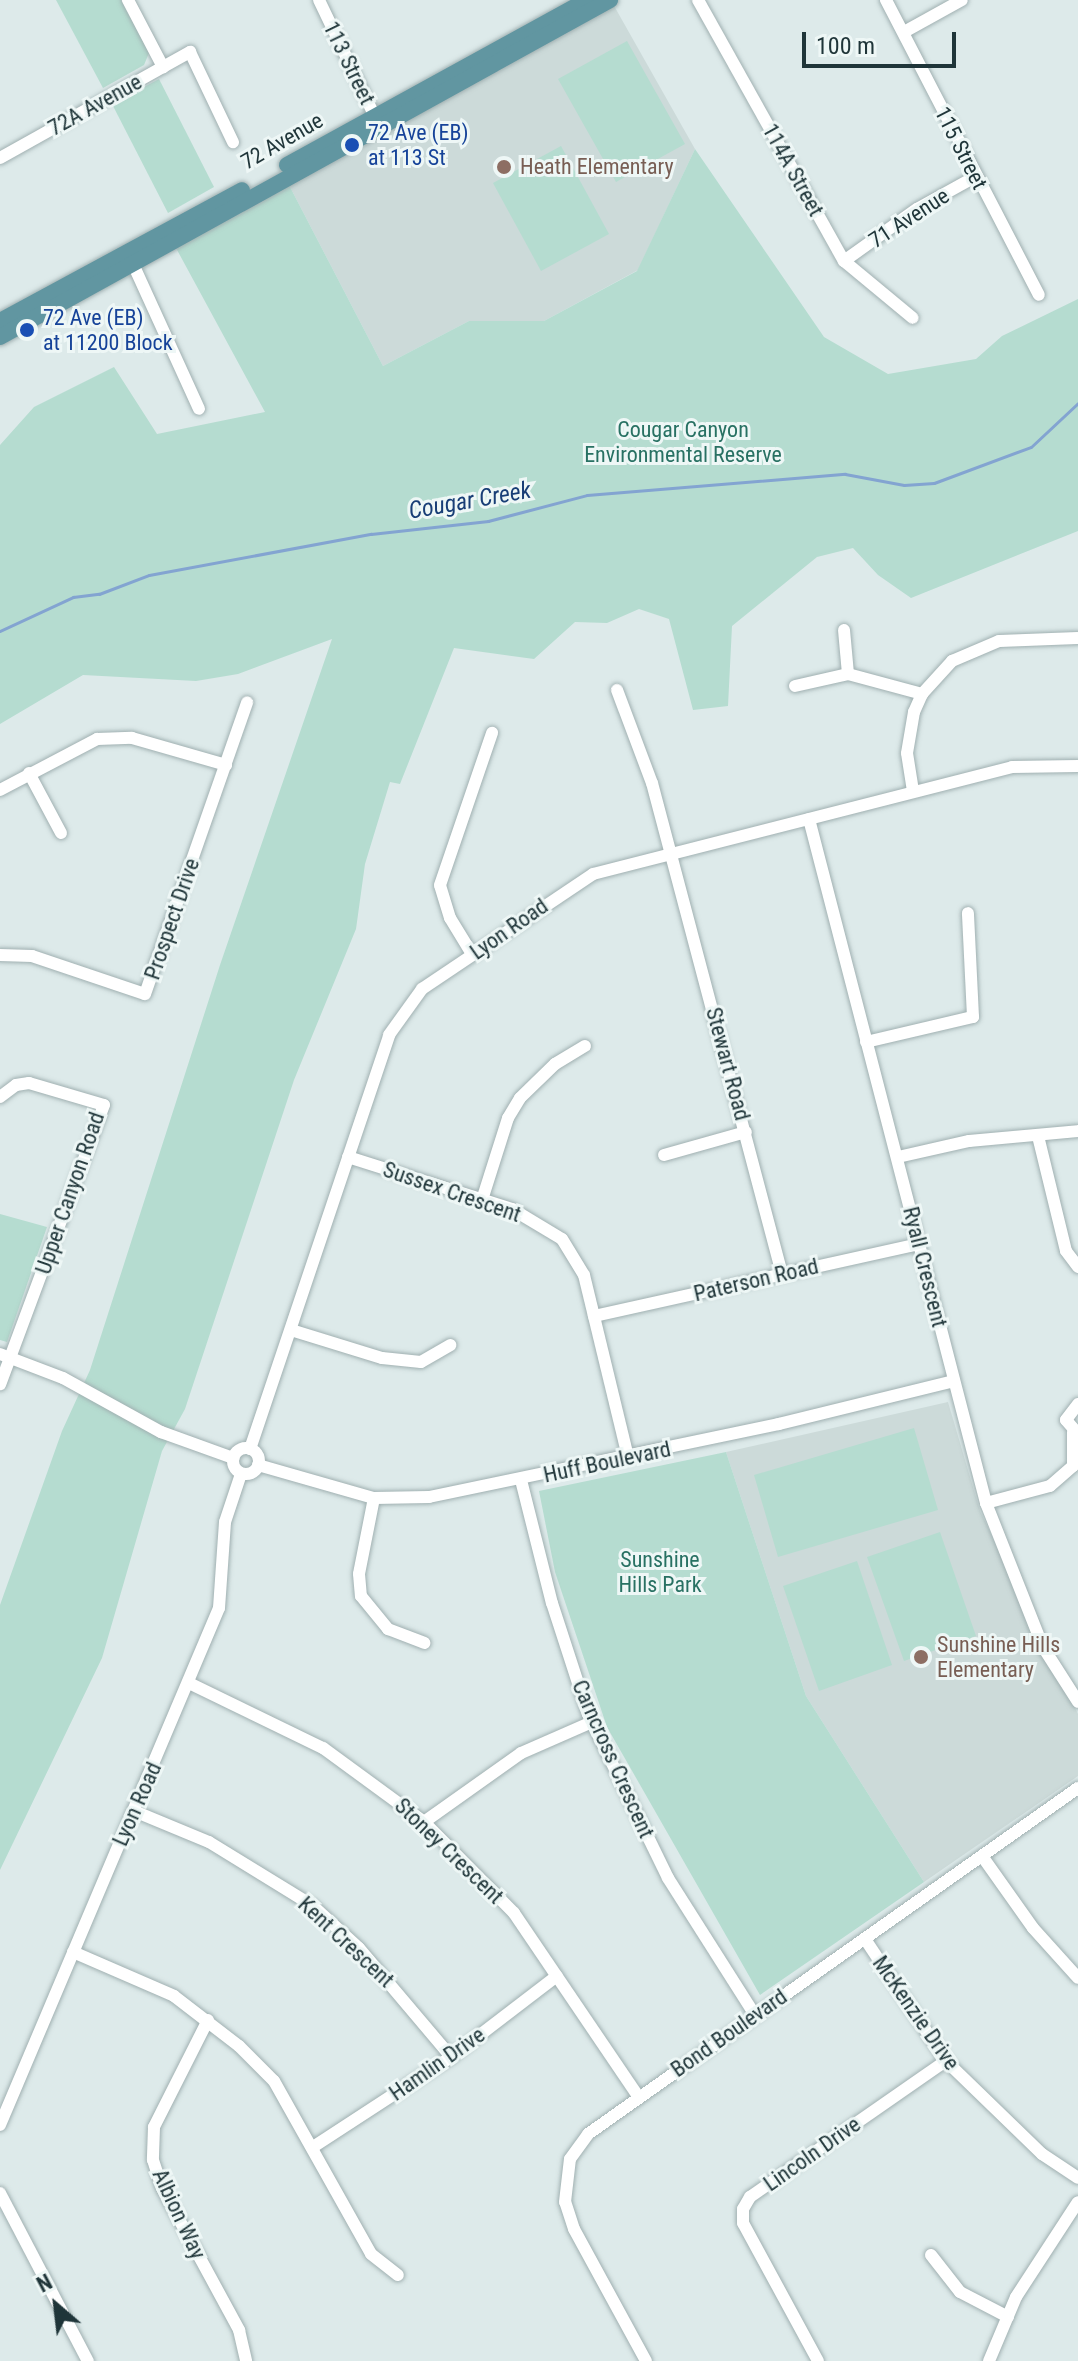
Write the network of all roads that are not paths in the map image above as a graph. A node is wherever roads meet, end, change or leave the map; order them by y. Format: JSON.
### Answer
{"nodes":[{"id":1,"x":128,"y":0,"type":"edge"},
{"id":2,"x":319,"y":0,"type":"edge"},
{"id":3,"x":587,"y":0,"type":"edge"},
{"id":4,"x":610,"y":0,"type":"edge"},
{"id":5,"x":698,"y":0,"type":"edge"},
{"id":6,"x":886,"y":0,"type":"edge"},
{"id":7,"x":962,"y":0,"type":"edge"},
{"id":8,"x":904,"y":32,"type":"junction"},
{"id":9,"x":163,"y":67,"type":"junction"},
{"id":10,"x":377,"y":121,"type":"junction"},
{"id":11,"x":233,"y":142,"type":"dead end"},
{"id":12,"x":0,"y":157,"type":"edge"},
{"id":13,"x":975,"y":177,"type":"junction"},
{"id":14,"x":844,"y":261,"type":"junction"},
{"id":15,"x":133,"y":264,"type":"junction"},
{"id":16,"x":1039,"y":295,"type":"dead end"},
{"id":17,"x":913,"y":318,"type":"dead end"},
{"id":18,"x":0,"y":321,"type":"edge"},
{"id":19,"x":0,"y":337,"type":"edge"},
{"id":20,"x":199,"y":409,"type":"dead end"},
{"id":21,"x":844,"y":630,"type":"dead end"},
{"id":22,"x":1078,"y":638,"type":"edge"},
{"id":23,"x":848,"y":674,"type":"junction"},
{"id":24,"x":795,"y":686,"type":"dead end"},
{"id":25,"x":617,"y":690,"type":"dead end"},
{"id":26,"x":922,"y":694,"type":"junction"},
{"id":27,"x":247,"y":702,"type":"dead end"},
{"id":28,"x":492,"y":733,"type":"dead end"},
{"id":29,"x":226,"y":765,"type":"junction"},
{"id":30,"x":1078,"y":766,"type":"edge"},
{"id":31,"x":29,"y":773,"type":"junction"},
{"id":32,"x":0,"y":790,"type":"edge"},
{"id":33,"x":913,"y":791,"type":"junction"},
{"id":34,"x":809,"y":819,"type":"junction"},
{"id":35,"x":61,"y":833,"type":"dead end"},
{"id":36,"x":669,"y":855,"type":"junction"},
{"id":37,"x":968,"y":913,"type":"dead end"},
{"id":38,"x":472,"y":954,"type":"junction"},
{"id":39,"x":0,"y":955,"type":"edge"},
{"id":40,"x":866,"y":1042,"type":"junction"},
{"id":41,"x":585,"y":1046,"type":"dead end"},
{"id":42,"x":0,"y":1097,"type":"edge"},
{"id":43,"x":1078,"y":1131,"type":"edge"},
{"id":44,"x":746,"y":1132,"type":"junction"},
{"id":45,"x":1038,"y":1136,"type":"junction"},
{"id":46,"x":664,"y":1155,"type":"dead end"},
{"id":47,"x":348,"y":1157,"type":"junction"},
{"id":48,"x":898,"y":1157,"type":"junction"},
{"id":49,"x":482,"y":1200,"type":"junction"},
{"id":50,"x":918,"y":1244,"type":"junction"},
{"id":51,"x":1078,"y":1267,"type":"edge"},
{"id":52,"x":782,"y":1274,"type":"junction"},
{"id":53,"x":594,"y":1316,"type":"junction"},
{"id":54,"x":291,"y":1330,"type":"junction"},
{"id":55,"x":451,"y":1345,"type":"dead end"},
{"id":56,"x":5,"y":1355,"type":"edge"},
{"id":57,"x":954,"y":1381,"type":"junction"},
{"id":58,"x":0,"y":1384,"type":"edge"},
{"id":59,"x":1078,"y":1404,"type":"edge"},
{"id":60,"x":1076,"y":1433,"type":"edge"},
{"id":61,"x":250,"y":1449,"type":"junction"},
{"id":62,"x":628,"y":1457,"type":"junction"},
{"id":63,"x":233,"y":1458,"type":"junction"},
{"id":64,"x":258,"y":1465,"type":"junction"},
{"id":65,"x":241,"y":1474,"type":"junction"},
{"id":66,"x":521,"y":1480,"type":"junction"},
{"id":67,"x":374,"y":1498,"type":"junction"},
{"id":68,"x":986,"y":1503,"type":"junction"},
{"id":69,"x":424,"y":1643,"type":"dead end"},
{"id":70,"x":191,"y":1684,"type":"junction"},
{"id":71,"x":1078,"y":1702,"type":"edge"},
{"id":72,"x":592,"y":1722,"type":"junction"},
{"id":73,"x":1078,"y":1788,"type":"edge"},
{"id":74,"x":134,"y":1811,"type":"junction"},
{"id":75,"x":424,"y":1822,"type":"junction"},
{"id":76,"x":982,"y":1856,"type":"junction"},
{"id":77,"x":865,"y":1939,"type":"junction"},
{"id":78,"x":73,"y":1952,"type":"junction"},
{"id":79,"x":557,"y":1976,"type":"junction"},
{"id":80,"x":1078,"y":1977,"type":"edge"},
{"id":81,"x":755,"y":2015,"type":"junction"},
{"id":82,"x":208,"y":2020,"type":"junction"},
{"id":83,"x":451,"y":2057,"type":"junction"},
{"id":84,"x":946,"y":2061,"type":"junction"},
{"id":85,"x":638,"y":2096,"type":"junction"},
{"id":86,"x":0,"y":2125,"type":"edge"},
{"id":87,"x":313,"y":2147,"type":"junction"},
{"id":88,"x":1078,"y":2178,"type":"edge"},
{"id":89,"x":0,"y":2193,"type":"edge"},
{"id":90,"x":1078,"y":2202,"type":"edge"},
{"id":91,"x":931,"y":2255,"type":"dead end"},
{"id":92,"x":398,"y":2275,"type":"dead end"},
{"id":93,"x":1008,"y":2317,"type":"junction"},
{"id":94,"x":88,"y":2361,"type":"edge"},
{"id":95,"x":246,"y":2361,"type":"edge"},
{"id":96,"x":646,"y":2361,"type":"edge"},
{"id":97,"x":818,"y":2361,"type":"edge"},
{"id":98,"x":989,"y":2361,"type":"edge"}],
"edges":[{"from":1,"to":9,"type":"street"},
{"from":2,"to":10,"type":"street","name":"113 Street"},
{"from":3,"to":10,"type":"main road","name":"72 Avenue"},
{"from":4,"to":10,"type":"main road","name":"72 Avenue"},
{"from":5,"to":14,"type":"street","name":"114A Street"},
{"from":6,"to":8,"type":"street","name":"115 Street"},
{"from":7,"to":8,"type":"street"},
{"from":8,"to":13,"type":"street","name":"115 Street"},
{"from":9,"to":11,"type":"street","name":"72A Avenue"},
{"from":9,"to":12,"type":"street","name":"72A Avenue"},
{"from":10,"to":15,"type":"main road","name":"72 Avenue"},
{"from":10,"to":18,"type":"main road","name":"72 Avenue"},
{"from":13,"to":14,"type":"street","name":"71 Avenue"},
{"from":13,"to":16,"type":"street","name":"115 Street"},
{"from":14,"to":17,"type":"street","name":"114A Street"},
{"from":15,"to":19,"type":"main road","name":"72 Avenue"},
{"from":15,"to":20,"type":"street"},
{"from":21,"to":23,"type":"street"},
{"from":22,"to":26,"type":"street"},
{"from":23,"to":24,"type":"street"},
{"from":23,"to":26,"type":"street"},
{"from":25,"to":36,"type":"street","name":"Stewart Road"},
{"from":26,"to":33,"type":"street"},
{"from":27,"to":29,"type":"street","name":"Prospect Drive"},
{"from":28,"to":38,"type":"street"},
{"from":29,"to":31,"type":"street"},
{"from":29,"to":39,"type":"street","name":"Prospect Drive"},
{"from":30,"to":33,"type":"street","name":"Lyon Road"},
{"from":31,"to":32,"type":"street"},
{"from":31,"to":35,"type":"street"},
{"from":33,"to":34,"type":"street","name":"Lyon Road"},
{"from":34,"to":36,"type":"street","name":"Lyon Road"},
{"from":34,"to":40,"type":"street","name":"Ryall Crescent"},
{"from":36,"to":38,"type":"street","name":"Lyon Road"},
{"from":36,"to":44,"type":"street","name":"Stewart Road"},
{"from":37,"to":40,"type":"street"},
{"from":38,"to":47,"type":"street","name":"Lyon Road"},
{"from":40,"to":48,"type":"street","name":"Ryall Crescent"},
{"from":41,"to":49,"type":"street"},
{"from":42,"to":56,"type":"street","name":"Upper Canyon Road"},
{"from":43,"to":45,"type":"street"},
{"from":44,"to":46,"type":"street"},
{"from":44,"to":52,"type":"street","name":"Stewart Road"},
{"from":45,"to":48,"type":"street"},
{"from":45,"to":51,"type":"street"},
{"from":47,"to":49,"type":"street","name":"Sussex Crescent"},
{"from":47,"to":54,"type":"street","name":"Lyon Road"},
{"from":48,"to":50,"type":"street","name":"Ryall Crescent"},
{"from":49,"to":53,"type":"street","name":"Sussex Crescent"},
{"from":50,"to":52,"type":"street","name":"Paterson Road"},
{"from":50,"to":57,"type":"street","name":"Ryall Crescent"},
{"from":52,"to":53,"type":"street","name":"Paterson Road"},
{"from":53,"to":62,"type":"street","name":"Sussex Crescent"},
{"from":54,"to":55,"type":"street"},
{"from":54,"to":61,"type":"street","name":"Lyon Road"},
{"from":56,"to":58,"type":"street","name":"Upper Canyon Road"},
{"from":56,"to":63,"type":"street"},
{"from":57,"to":62,"type":"street","name":"Huff Boulevard"},
{"from":57,"to":68,"type":"street","name":"Ryall Crescent"},
{"from":59,"to":60,"type":"street"},
{"from":60,"to":68,"type":"street"},
{"from":61,"to":63,"type":"street"},
{"from":61,"to":64,"type":"street"},
{"from":62,"to":66,"type":"street","name":"Huff Boulevard"},
{"from":63,"to":65,"type":"street"},
{"from":64,"to":65,"type":"street"},
{"from":64,"to":67,"type":"street","name":"Huff Boulevard"},
{"from":65,"to":70,"type":"street","name":"Lyon Road"},
{"from":66,"to":67,"type":"street","name":"Huff Boulevard"},
{"from":66,"to":72,"type":"street","name":"Carncross Crescent"},
{"from":67,"to":69,"type":"street"},
{"from":68,"to":71,"type":"street","name":"Ryall Crescent"},
{"from":70,"to":74,"type":"street","name":"Lyon Road"},
{"from":70,"to":75,"type":"street","name":"Stoney Crescent"},
{"from":72,"to":75,"type":"street"},
{"from":72,"to":81,"type":"street","name":"Carncross Crescent"},
{"from":73,"to":76,"type":"street","name":"Bond Boulevard"},
{"from":74,"to":78,"type":"street","name":"Lyon Road"},
{"from":74,"to":83,"type":"street","name":"Kent Crescent"},
{"from":75,"to":79,"type":"street","name":"Stoney Crescent"},
{"from":76,"to":77,"type":"street","name":"Bond Boulevard"},
{"from":76,"to":80,"type":"street"},
{"from":77,"to":81,"type":"street","name":"Bond Boulevard"},
{"from":77,"to":84,"type":"street","name":"McKenzie Drive"},
{"from":78,"to":82,"type":"street"},
{"from":78,"to":86,"type":"street","name":"Lyon Road"},
{"from":79,"to":83,"type":"street","name":"Hamlin Drive"},
{"from":79,"to":85,"type":"street","name":"Stoney Crescent"},
{"from":81,"to":85,"type":"street","name":"Bond Boulevard"},
{"from":82,"to":87,"type":"street"},
{"from":82,"to":95,"type":"street","name":"Albion Way"},
{"from":83,"to":87,"type":"street","name":"Hamlin Drive"},
{"from":84,"to":88,"type":"street","name":"McKenzie Drive"},
{"from":84,"to":97,"type":"street","name":"Lincoln Drive"},
{"from":85,"to":96,"type":"street","name":"Bond Boulevard"},
{"from":87,"to":92,"type":"street"},
{"from":89,"to":94,"type":"street"},
{"from":90,"to":93,"type":"street"},
{"from":91,"to":93,"type":"street"},
{"from":93,"to":98,"type":"street"}]}
